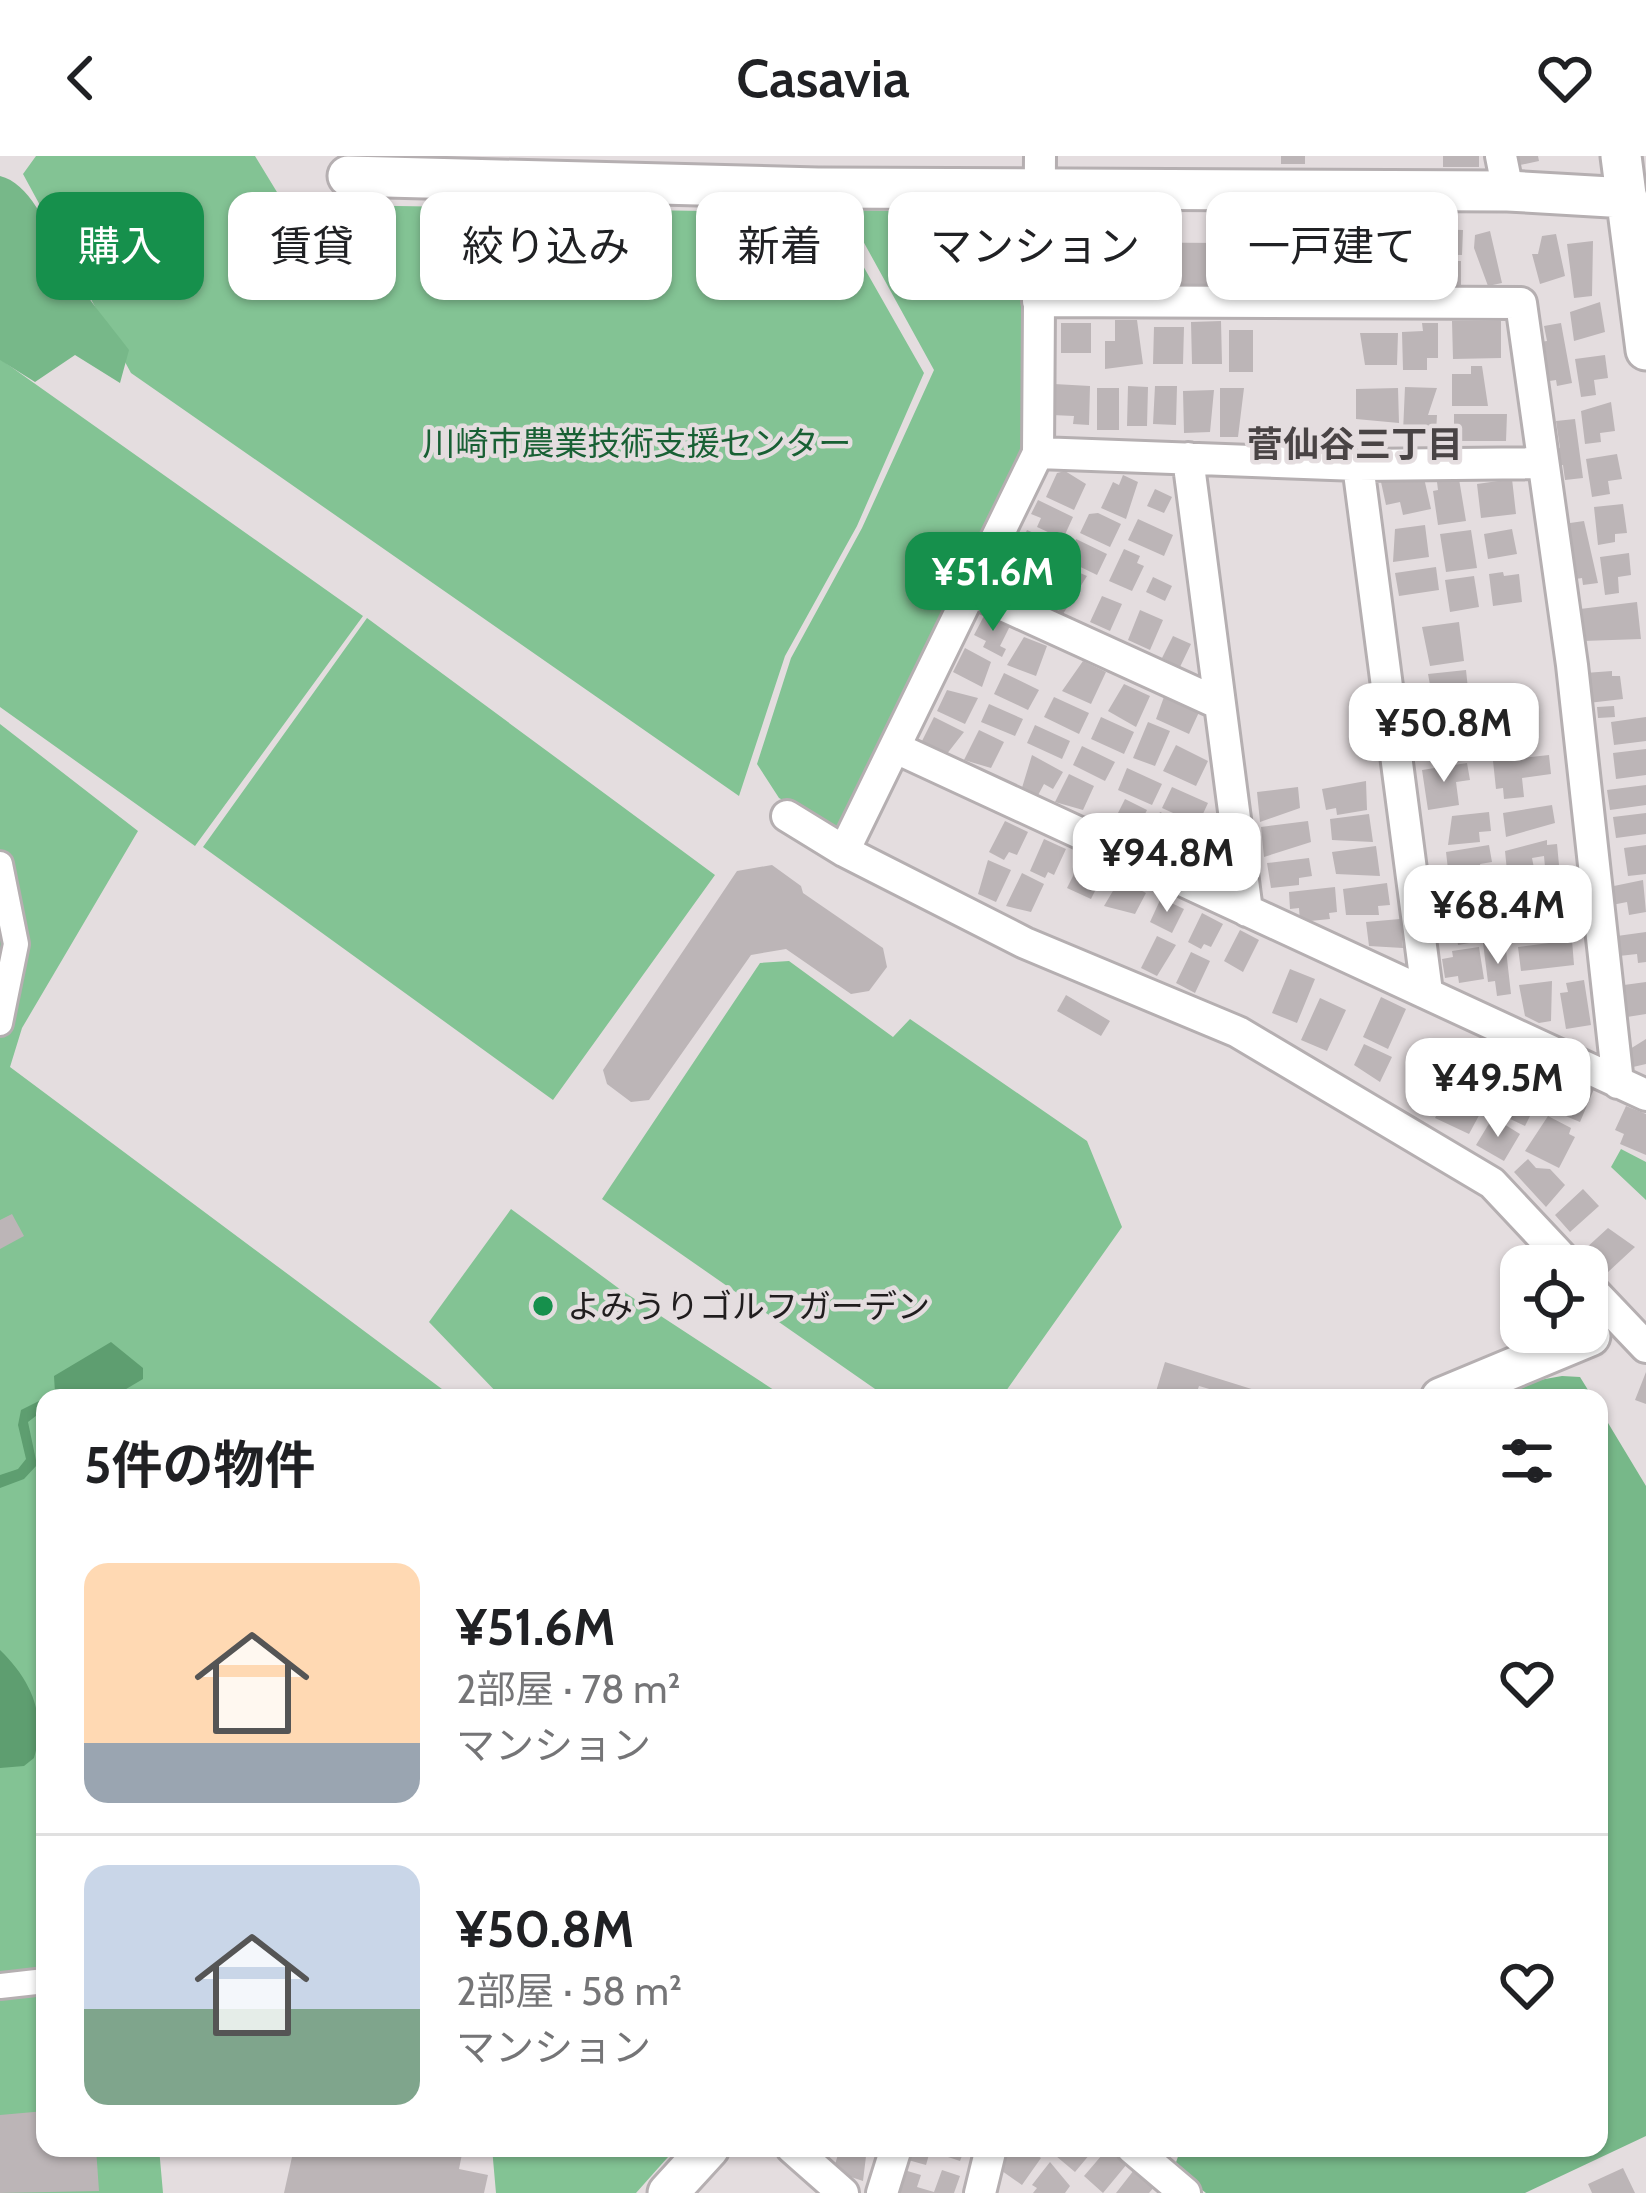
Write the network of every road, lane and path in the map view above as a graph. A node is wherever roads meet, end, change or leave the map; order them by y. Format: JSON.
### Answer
{"nodes":[{"id":1,"x":1621,"y":156,"type":"edge"},
{"id":2,"x":340,"y":166,"type":"edge"},
{"id":3,"x":1040,"y":173,"type":"edge"},
{"id":4,"x":1504,"y":174,"type":"edge"},
{"id":5,"x":1637,"y":197,"type":"edge"},
{"id":6,"x":1038,"y":301,"type":"junction"},
{"id":7,"x":1646,"y":350,"type":"edge"},
{"id":8,"x":1038,"y":452,"type":"junction"},
{"id":9,"x":1188,"y":458,"type":"junction"},
{"id":10,"x":1541,"y":464,"type":"junction"},
{"id":11,"x":1358,"y":465,"type":"junction"},
{"id":12,"x":972,"y":591,"type":"junction"},
{"id":13,"x":1220,"y":704,"type":"junction"},
{"id":14,"x":896,"y":748,"type":"junction"},
{"id":15,"x":787,"y":815,"type":"dead end"},
{"id":16,"x":844,"y":851,"type":"junction"},
{"id":17,"x":0,"y":865,"type":"edge"},
{"id":18,"x":1247,"y":910,"type":"junction"},
{"id":19,"x":1426,"y":992,"type":"junction"},
{"id":20,"x":0,"y":1023,"type":"edge"},
{"id":21,"x":1632,"y":1089,"type":"edge"},
{"id":22,"x":1550,"y":1245,"type":"edge"},
{"id":23,"x":1608,"y":1307,"type":"edge"},
{"id":24,"x":1646,"y":1347,"type":"edge"},
{"id":25,"x":1549,"y":1353,"type":"edge"},
{"id":26,"x":1463,"y":1389,"type":"edge"},
{"id":27,"x":36,"y":1982,"type":"edge"},
{"id":28,"x":0,"y":1986,"type":"edge"},
{"id":29,"x":701,"y":2157,"type":"edge"},
{"id":30,"x":802,"y":2157,"type":"edge"},
{"id":31,"x":893,"y":2157,"type":"edge"},
{"id":32,"x":990,"y":2157,"type":"edge"},
{"id":33,"x":1143,"y":2157,"type":"edge"},
{"id":34,"x":988,"y":2188,"type":"edge"},
{"id":35,"x":668,"y":2193,"type":"edge"},
{"id":36,"x":843,"y":2193,"type":"edge"},
{"id":37,"x":882,"y":2193,"type":"edge"},
{"id":38,"x":1185,"y":2193,"type":"edge"}],
"edges":[{"from":1,"to":5,"type":"street"},
{"from":2,"to":3,"type":"street"},
{"from":3,"to":4,"type":"street"},
{"from":3,"to":6,"type":"street"},
{"from":4,"to":5,"type":"street"},
{"from":5,"to":7,"type":"street"},
{"from":6,"to":8,"type":"street"},
{"from":6,"to":10,"type":"street"},
{"from":8,"to":9,"type":"street"},
{"from":8,"to":12,"type":"street"},
{"from":9,"to":11,"type":"street"},
{"from":9,"to":13,"type":"street"},
{"from":10,"to":11,"type":"street"},
{"from":10,"to":21,"type":"street"},
{"from":11,"to":19,"type":"street"},
{"from":12,"to":13,"type":"street"},
{"from":12,"to":14,"type":"street"},
{"from":13,"to":18,"type":"street"},
{"from":14,"to":16,"type":"street"},
{"from":14,"to":18,"type":"street"},
{"from":15,"to":16,"type":"street"},
{"from":16,"to":22,"type":"street"},
{"from":17,"to":20,"type":"street"},
{"from":18,"to":19,"type":"street"},
{"from":19,"to":21,"type":"street"},
{"from":23,"to":24,"type":"street"},
{"from":25,"to":26,"type":"street"},
{"from":27,"to":28,"type":"street"},
{"from":29,"to":35,"type":"street"},
{"from":30,"to":36,"type":"street"},
{"from":31,"to":37,"type":"street"},
{"from":32,"to":34,"type":"street"},
{"from":33,"to":38,"type":"street"}]}
